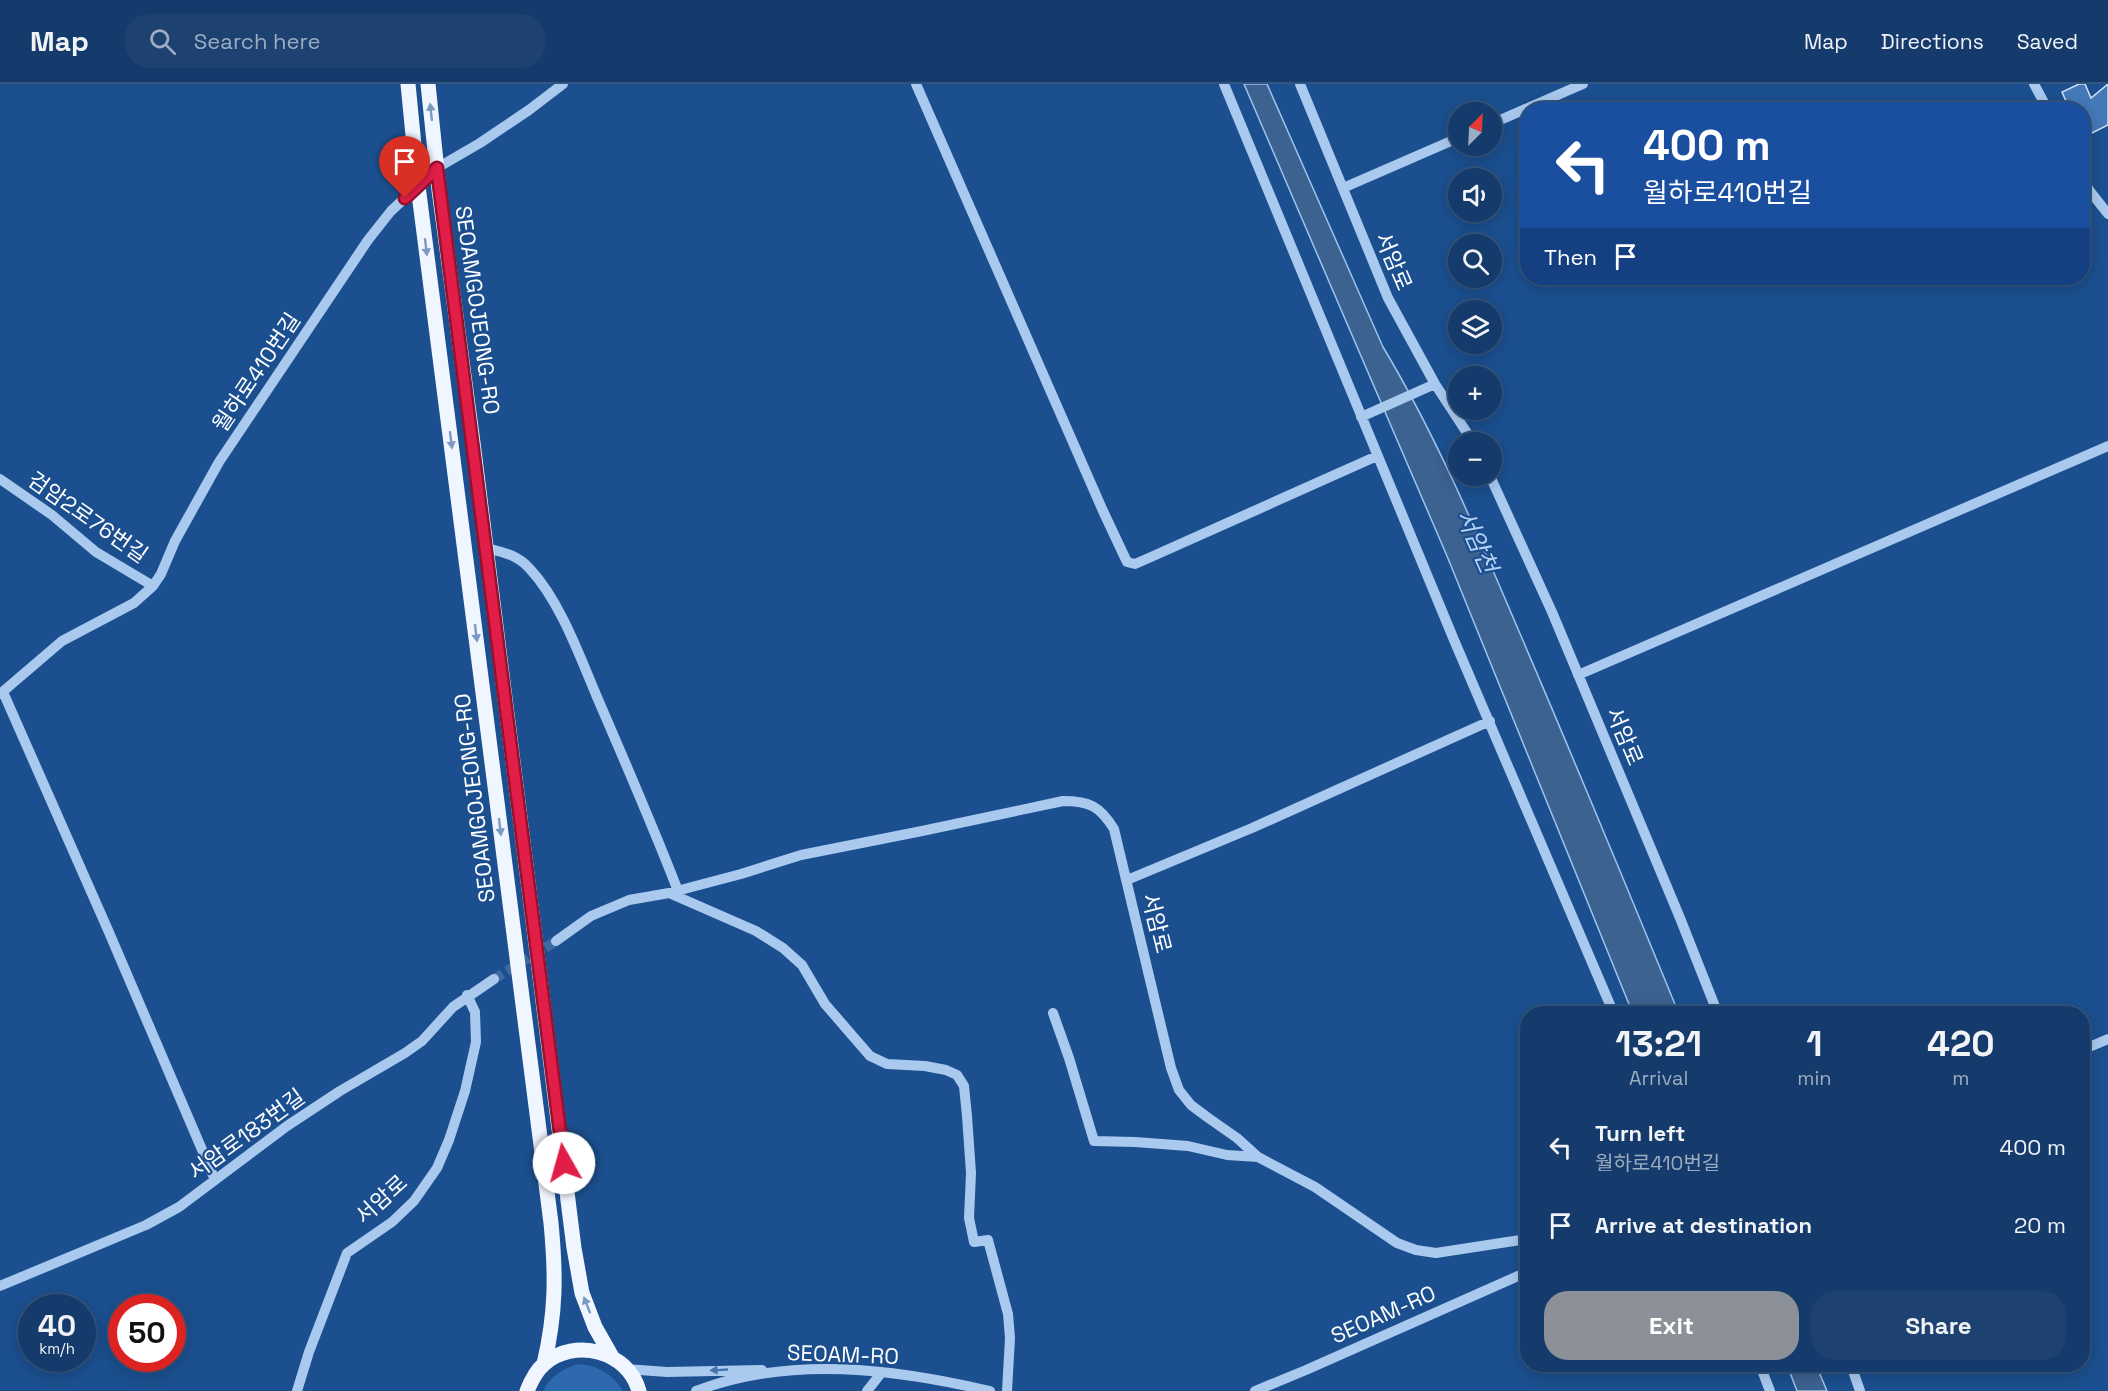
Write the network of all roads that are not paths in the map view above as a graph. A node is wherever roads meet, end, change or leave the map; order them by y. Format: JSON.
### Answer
{"nodes":[{"id":1,"x":408,"y":84,"type":"edge"},
{"id":2,"x":428,"y":84,"type":"edge"},
{"id":3,"x":563,"y":84,"type":"edge"},
{"id":4,"x":916,"y":84,"type":"edge"},
{"id":5,"x":1224,"y":84,"type":"edge"},
{"id":6,"x":1300,"y":84,"type":"edge"},
{"id":7,"x":1583,"y":84,"type":"edge"},
{"id":8,"x":2034,"y":84,"type":"edge"},
{"id":9,"x":1542,"y":102,"type":"edge"},
{"id":10,"x":2044,"y":102,"type":"edge"},
{"id":11,"x":1520,"y":111,"type":"edge"},
{"id":12,"x":1502,"y":119,"type":"edge"},
{"id":13,"x":1448,"y":142,"type":"edge"},
{"id":14,"x":437,"y":168,"type":"junction"},
{"id":15,"x":418,"y":186,"type":"junction"},
{"id":16,"x":1343,"y":189,"type":"junction"},
{"id":17,"x":2090,"y":191,"type":"edge"},
{"id":18,"x":2108,"y":213,"type":"edge"},
{"id":19,"x":1431,"y":385,"type":"junction"},
{"id":20,"x":1361,"y":417,"type":"junction"},
{"id":21,"x":1466,"y":432,"type":"edge"},
{"id":22,"x":2108,"y":446,"type":"edge"},
{"id":23,"x":1377,"y":456,"type":"junction"},
{"id":24,"x":0,"y":479,"type":"edge"},
{"id":25,"x":1494,"y":486,"type":"edge"},
{"id":26,"x":486,"y":548,"type":"junction"},
{"id":27,"x":153,"y":586,"type":"junction"},
{"id":28,"x":1578,"y":675,"type":"junction"},
{"id":29,"x":2,"y":693,"type":"edge"},
{"id":30,"x":1490,"y":722,"type":"junction"},
{"id":31,"x":1126,"y":880,"type":"junction"},
{"id":32,"x":673,"y":892,"type":"junction"},
{"id":33,"x":556,"y":941,"type":"tunnel mouth"},
{"id":34,"x":494,"y":980,"type":"tunnel mouth"},
{"id":35,"x":467,"y":996,"type":"junction"},
{"id":36,"x":1611,"y":1006,"type":"edge"},
{"id":37,"x":1715,"y":1006,"type":"edge"},
{"id":38,"x":1053,"y":1013,"type":"dead end"},
{"id":39,"x":2108,"y":1039,"type":"edge"},
{"id":40,"x":2090,"y":1047,"type":"edge"},
{"id":41,"x":1258,"y":1156,"type":"junction"},
{"id":42,"x":215,"y":1180,"type":"junction"},
{"id":43,"x":1520,"y":1240,"type":"edge"},
{"id":44,"x":1520,"y":1275,"type":"edge"},
{"id":45,"x":0,"y":1286,"type":"edge"},
{"id":46,"x":612,"y":1357,"type":"junction"},
{"id":47,"x":544,"y":1364,"type":"junction"},
{"id":48,"x":626,"y":1369,"type":"junction"},
{"id":49,"x":778,"y":1370,"type":"junction"},
{"id":50,"x":882,"y":1372,"type":"junction"},
{"id":51,"x":1763,"y":1372,"type":"edge"},
{"id":52,"x":1853,"y":1372,"type":"edge"},
{"id":53,"x":1260,"y":1390,"type":"edge"},
{"id":54,"x":297,"y":1391,"type":"edge"},
{"id":55,"x":527,"y":1391,"type":"edge"},
{"id":56,"x":639,"y":1391,"type":"edge"},
{"id":57,"x":696,"y":1391,"type":"edge"},
{"id":58,"x":867,"y":1391,"type":"edge"},
{"id":59,"x":990,"y":1391,"type":"edge"},
{"id":60,"x":1007,"y":1391,"type":"edge"},
{"id":61,"x":1770,"y":1391,"type":"edge"},
{"id":62,"x":1860,"y":1391,"type":"edge"}],
"edges":[{"from":1,"to":15,"type":"main road","name":"SEOAMGOJEONG-RO"},
{"from":14,"to":2,"type":"main road","name":"SEOAMGOJEONG-RO","one_way":true},
{"from":3,"to":14,"type":"street","name":"월하로410번길"},
{"from":4,"to":23,"type":"street"},
{"from":5,"to":20,"type":"street"},
{"from":6,"to":16,"type":"street","name":"서암로"},
{"from":7,"to":9,"type":"street"},
{"from":8,"to":10,"type":"street"},
{"from":11,"to":12,"type":"street"},
{"from":13,"to":16,"type":"street"},
{"from":14,"to":15,"type":"street","name":"월하로410번길"},
{"from":14,"to":26,"type":"main road","name":"SEOAMGOJEONG-RO"},
{"from":15,"to":27,"type":"street","name":"월하로410번길"},
{"from":15,"to":47,"type":"main road","name":"SEOAMGOJEONG-RO","one_way":true},
{"from":16,"to":19,"type":"street","name":"서암로"},
{"from":17,"to":18,"type":"street"},
{"from":19,"to":20,"type":"street"},
{"from":19,"to":21,"type":"street","name":"서암로"},
{"from":20,"to":23,"type":"street"},
{"from":22,"to":28,"type":"street"},
{"from":23,"to":30,"type":"street"},
{"from":24,"to":27,"type":"street","name":"검암2로76번길"},
{"from":25,"to":28,"type":"street","name":"서암로"},
{"from":26,"to":32,"type":"street"},
{"from":46,"to":26,"type":"main road","name":"SEOAMGOJEONG-RO","one_way":true},
{"from":27,"to":29,"type":"street","name":"월하로410번길"},
{"from":28,"to":37,"type":"street","name":"서암로"},
{"from":29,"to":42,"type":"street"},
{"from":30,"to":31,"type":"street"},
{"from":30,"to":36,"type":"street"},
{"from":31,"to":32,"type":"street","name":"서암로"},
{"from":31,"to":41,"type":"street","name":"서암로"},
{"from":32,"to":33,"type":"street","name":"서암로"},
{"from":32,"to":60,"type":"street"},
{"from":34,"to":35,"type":"street","name":"서암로183번길"},
{"from":35,"to":42,"type":"street","name":"서암로183번길"},
{"from":35,"to":54,"type":"street","name":"서암로"},
{"from":38,"to":41,"type":"street"},
{"from":39,"to":40,"type":"street"},
{"from":41,"to":43,"type":"street","name":"서암로"},
{"from":42,"to":45,"type":"street","name":"서암로183번길"},
{"from":44,"to":53,"type":"street","name":"SEOAM-RO"},
{"from":46,"to":47,"type":"main road"},
{"from":46,"to":48,"type":"main road"},
{"from":47,"to":55,"type":"main road"},
{"from":49,"to":48,"type":"street","one_way":true},
{"from":48,"to":56,"type":"main road"},
{"from":49,"to":50,"type":"street","name":"SEOAM-RO"},
{"from":49,"to":57,"type":"street","name":"SEOAM-RO"},
{"from":50,"to":58,"type":"street"},
{"from":50,"to":59,"type":"street","name":"SEOAM-RO"},
{"from":51,"to":61,"type":"street"},
{"from":52,"to":62,"type":"street"}]}
